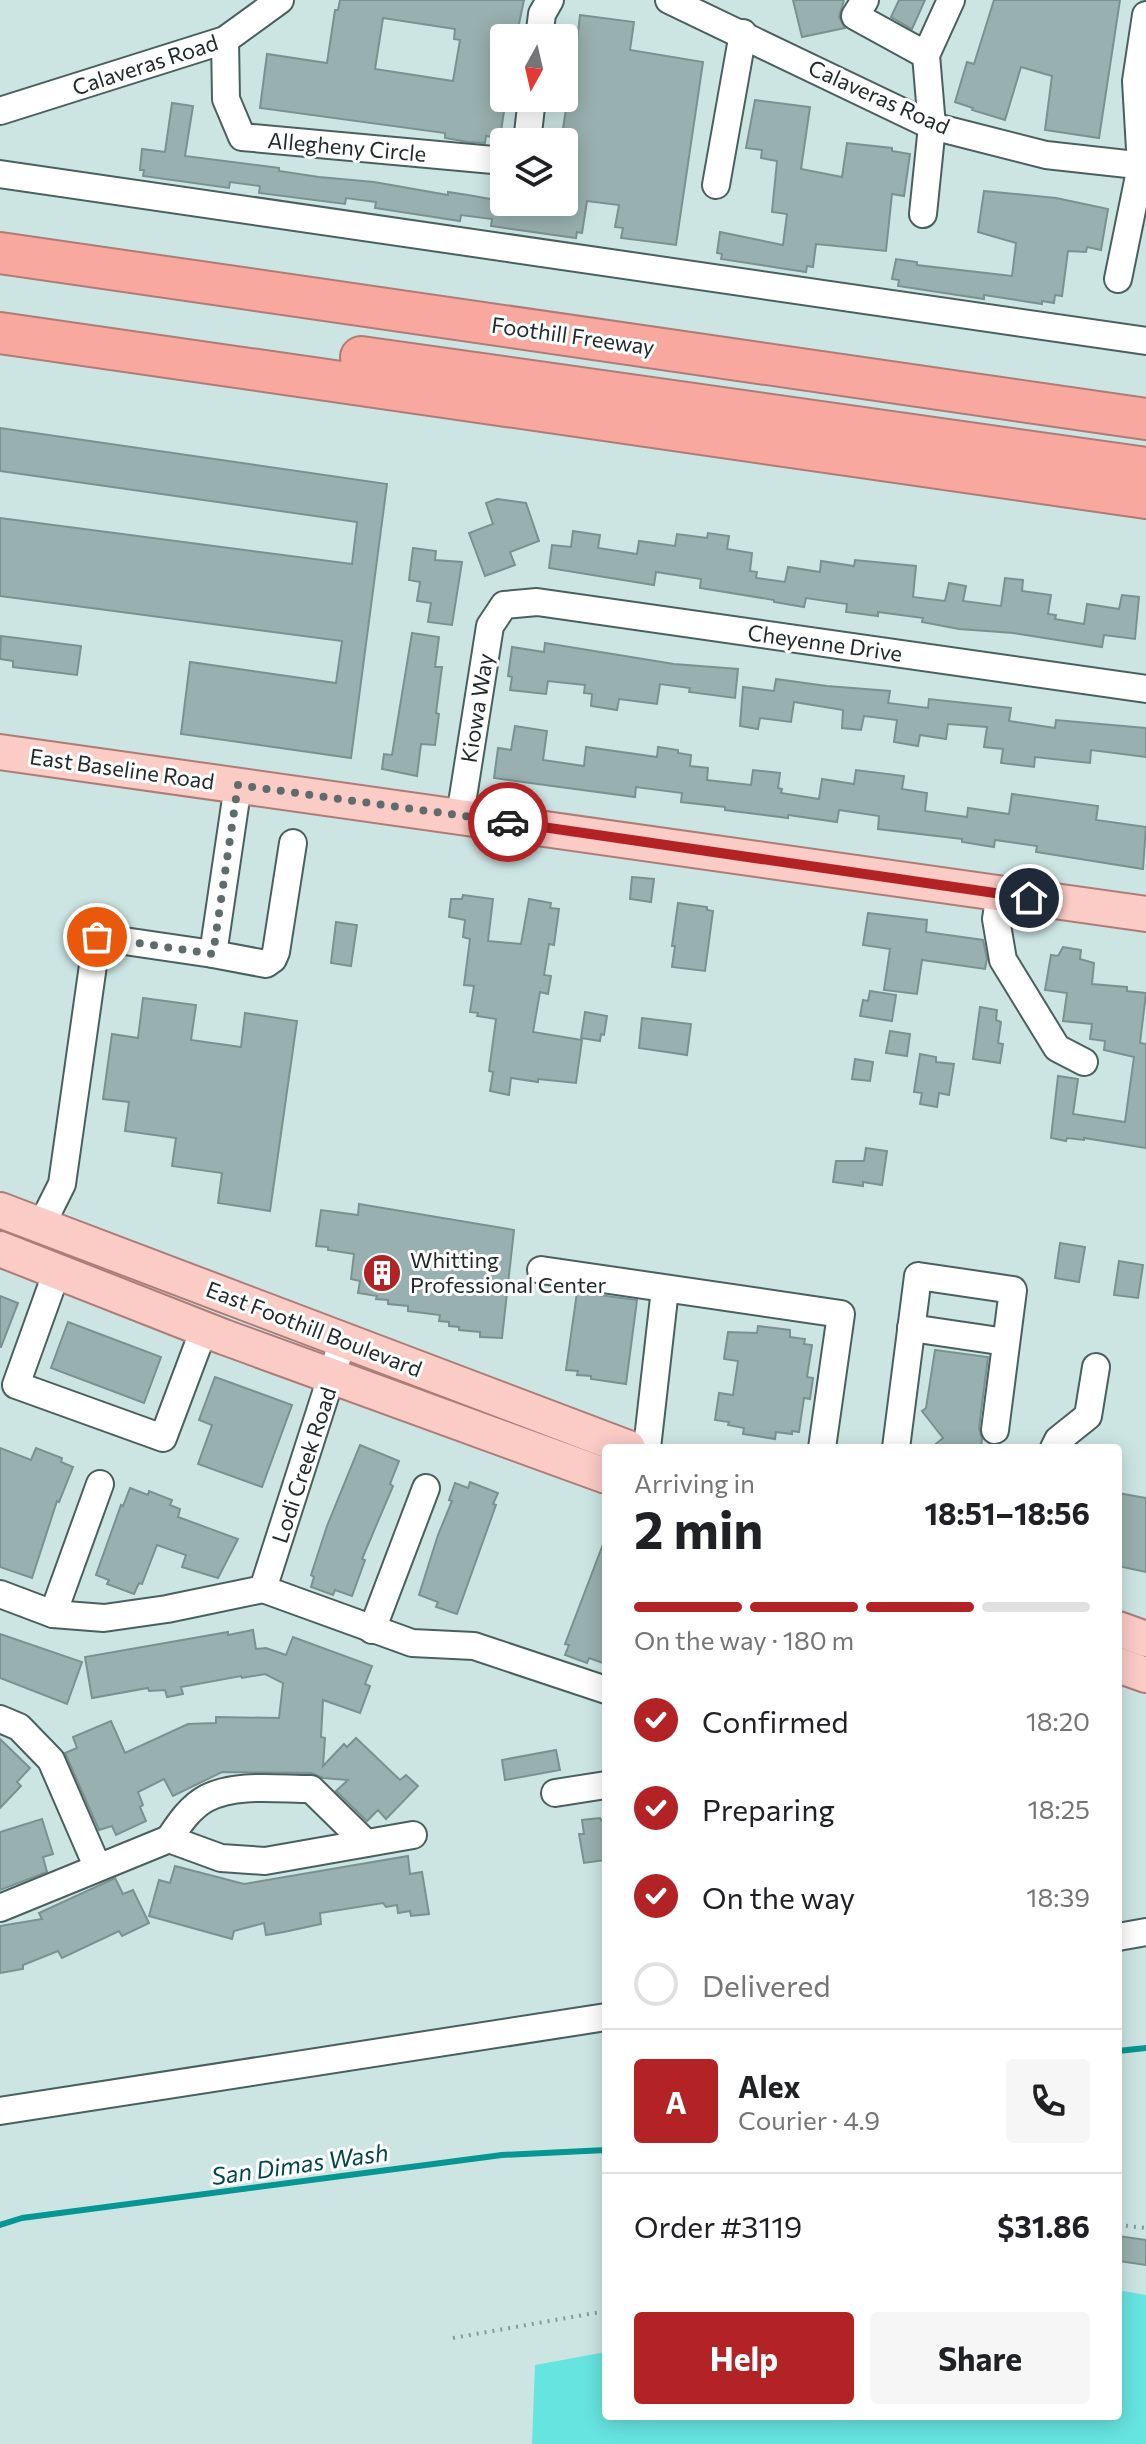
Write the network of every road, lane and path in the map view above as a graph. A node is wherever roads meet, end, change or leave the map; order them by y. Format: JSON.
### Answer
{"nodes":[{"id":1,"x":280,"y":0,"type":"edge"},
{"id":2,"x":550,"y":0,"type":"edge"},
{"id":3,"x":669,"y":0,"type":"edge"},
{"id":4,"x":865,"y":0,"type":"edge"},
{"id":5,"x":951,"y":0,"type":"edge"},
{"id":6,"x":1146,"y":15,"type":"edge"},
{"id":7,"x":541,"y":24,"type":"edge"},
{"id":8,"x":743,"y":33,"type":"junction"},
{"id":9,"x":225,"y":40,"type":"junction"},
{"id":10,"x":926,"y":55,"type":"junction"},
{"id":11,"x":0,"y":111,"type":"edge"},
{"id":12,"x":1142,"y":112,"type":"edge"},
{"id":13,"x":932,"y":126,"type":"junction"},
{"id":14,"x":490,"y":160,"type":"edge"},
{"id":15,"x":1143,"y":166,"type":"edge"},
{"id":16,"x":0,"y":174,"type":"edge"},
{"id":17,"x":716,"y":185,"type":"dead end"},
{"id":18,"x":923,"y":214,"type":"dead end"},
{"id":19,"x":0,"y":253,"type":"edge"},
{"id":20,"x":0,"y":276,"type":"edge"},
{"id":21,"x":172,"y":278,"type":"junction"},
{"id":22,"x":1118,"y":279,"type":"dead end"},
{"id":23,"x":0,"y":308,"type":"edge"},
{"id":24,"x":0,"y":333,"type":"edge"},
{"id":25,"x":1146,"y":341,"type":"edge"},
{"id":26,"x":1146,"y":419,"type":"edge"},
{"id":27,"x":1146,"y":468,"type":"edge"},
{"id":28,"x":1146,"y":498,"type":"edge"},
{"id":29,"x":504,"y":605,"type":"joint"},
{"id":30,"x":1146,"y":689,"type":"edge"},
{"id":31,"x":0,"y":752,"type":"edge"},
{"id":32,"x":238,"y":785,"type":"junction"},
{"id":33,"x":460,"y":816,"type":"junction"},
{"id":34,"x":293,"y":843,"type":"dead end"},
{"id":35,"x":1000,"y":893,"type":"junction"},
{"id":36,"x":1146,"y":914,"type":"edge"},
{"id":37,"x":213,"y":954,"type":"junction"},
{"id":38,"x":1084,"y":1062,"type":"dead end"},
{"id":39,"x":0,"y":1210,"type":"edge"},
{"id":40,"x":41,"y":1226,"type":"junction"},
{"id":41,"x":0,"y":1249,"type":"edge"},
{"id":42,"x":541,"y":1270,"type":"dead end"},
{"id":43,"x":57,"y":1271,"type":"junction"},
{"id":44,"x":665,"y":1289,"type":"junction"},
{"id":45,"x":911,"y":1328,"type":"junction"},
{"id":46,"x":204,"y":1329,"type":"junction"},
{"id":47,"x":343,"y":1340,"type":"junction"},
{"id":48,"x":1006,"y":1342,"type":"junction"},
{"id":49,"x":1096,"y":1367,"type":"dead end"},
{"id":50,"x":332,"y":1377,"type":"junction"},
{"id":51,"x":995,"y":1430,"type":"dead end"},
{"id":52,"x":617,"y":1444,"type":"edge"},
{"id":53,"x":647,"y":1444,"type":"edge"},
{"id":54,"x":823,"y":1444,"type":"edge"},
{"id":55,"x":896,"y":1444,"type":"edge"},
{"id":56,"x":1056,"y":1444,"type":"edge"},
{"id":57,"x":602,"y":1474,"type":"edge"},
{"id":58,"x":100,"y":1484,"type":"dead end"},
{"id":59,"x":426,"y":1488,"type":"dead end"},
{"id":60,"x":263,"y":1589,"type":"junction"},
{"id":61,"x":0,"y":1594,"type":"edge"},
{"id":62,"x":53,"y":1614,"type":"junction"},
{"id":63,"x":372,"y":1630,"type":"junction"},
{"id":64,"x":1122,"y":1630,"type":"edge"},
{"id":65,"x":1146,"y":1639,"type":"edge"},
{"id":66,"x":1122,"y":1666,"type":"edge"},
{"id":67,"x":1146,"y":1675,"type":"edge"},
{"id":68,"x":602,"y":1689,"type":"edge"},
{"id":69,"x":0,"y":1719,"type":"edge"},
{"id":70,"x":602,"y":1786,"type":"edge"},
{"id":71,"x":555,"y":1793,"type":"dead end"},
{"id":72,"x":413,"y":1835,"type":"dead end"},
{"id":73,"x":169,"y":1839,"type":"junction"},
{"id":74,"x":366,"y":1843,"type":"junction"},
{"id":75,"x":97,"y":1866,"type":"junction"},
{"id":76,"x":0,"y":1908,"type":"edge"},
{"id":77,"x":1146,"y":1932,"type":"edge"},
{"id":78,"x":1122,"y":1936,"type":"edge"},
{"id":79,"x":602,"y":2018,"type":"edge"},
{"id":80,"x":0,"y":2111,"type":"edge"},
{"id":81,"x":1122,"y":2225,"type":"edge"},
{"id":82,"x":1146,"y":2228,"type":"edge"},
{"id":83,"x":602,"y":2312,"type":"edge"},
{"id":84,"x":453,"y":2338,"type":"dead end"}],
"edges":[{"from":1,"to":9,"type":"street","name":"Calaveras Road"},
{"from":2,"to":7,"type":"street"},
{"from":3,"to":8,"type":"street","name":"Calaveras Road"},
{"from":4,"to":10,"type":"street"},
{"from":5,"to":10,"type":"street"},
{"from":6,"to":12,"type":"street"},
{"from":8,"to":13,"type":"street","name":"Calaveras Road"},
{"from":8,"to":17,"type":"street"},
{"from":9,"to":11,"type":"street","name":"Calaveras Road"},
{"from":9,"to":14,"type":"street","name":"Allegheny Circle"},
{"from":10,"to":13,"type":"street"},
{"from":12,"to":15,"type":"street"},
{"from":13,"to":15,"type":"street","name":"Calaveras Road"},
{"from":13,"to":18,"type":"street"},
{"from":15,"to":22,"type":"street"},
{"from":16,"to":25,"type":"street"},
{"from":19,"to":21,"type":"highway","name":"Foothill Freeway"},
{"from":20,"to":21,"type":"highway"},
{"from":21,"to":26,"type":"highway","name":"Foothill Freeway"},
{"from":23,"to":27,"type":"highway"},
{"from":24,"to":28,"type":"highway"},
{"from":29,"to":30,"type":"street","name":"Cheyenne Drive"},
{"from":29,"to":33,"type":"street","name":"Kiowa Way"},
{"from":31,"to":32,"type":"main road","name":"East Baseline Road"},
{"from":32,"to":33,"type":"main road","name":"East Baseline Road"},
{"from":32,"to":37,"type":"street"},
{"from":33,"to":35,"type":"main road","name":"East Baseline Road"},
{"from":34,"to":37,"type":"street"},
{"from":35,"to":36,"type":"main road","name":"East Baseline Road"},
{"from":35,"to":38,"type":"street"},
{"from":37,"to":40,"type":"street"},
{"from":39,"to":40,"type":"main road","name":"East Foothill Boulevard"},
{"from":40,"to":47,"type":"main road","name":"East Foothill Boulevard"},
{"from":41,"to":43,"type":"main road","name":"East Foothill Boulevard"},
{"from":42,"to":44,"type":"street"},
{"from":43,"to":46,"type":"main road","name":"East Foothill Boulevard"},
{"from":43,"to":46,"type":"street"},
{"from":44,"to":53,"type":"street"},
{"from":44,"to":54,"type":"street"},
{"from":45,"to":48,"type":"street"},
{"from":45,"to":48,"type":"street"},
{"from":45,"to":55,"type":"street"},
{"from":46,"to":50,"type":"main road","name":"East Foothill Boulevard"},
{"from":47,"to":50,"type":"street","name":"Lodi Creek Road"},
{"from":47,"to":52,"type":"main road","name":"East Foothill Boulevard"},
{"from":48,"to":51,"type":"street"},
{"from":49,"to":56,"type":"street"},
{"from":50,"to":57,"type":"main road","name":"East Foothill Boulevard"},
{"from":50,"to":60,"type":"street","name":"Lodi Creek Road"},
{"from":58,"to":62,"type":"street"},
{"from":59,"to":63,"type":"street"},
{"from":60,"to":62,"type":"street"},
{"from":60,"to":63,"type":"street"},
{"from":61,"to":62,"type":"street"},
{"from":63,"to":68,"type":"street"},
{"from":64,"to":65,"type":"main road"},
{"from":66,"to":67,"type":"main road"},
{"from":69,"to":75,"type":"street"},
{"from":70,"to":71,"type":"street"},
{"from":72,"to":74,"type":"street"},
{"from":73,"to":74,"type":"street"},
{"from":73,"to":74,"type":"street"},
{"from":73,"to":75,"type":"street"},
{"from":75,"to":76,"type":"street"},
{"from":77,"to":78,"type":"street"},
{"from":79,"to":80,"type":"street"},
{"from":81,"to":82,"type":"path"},
{"from":83,"to":84,"type":"path"}]}
